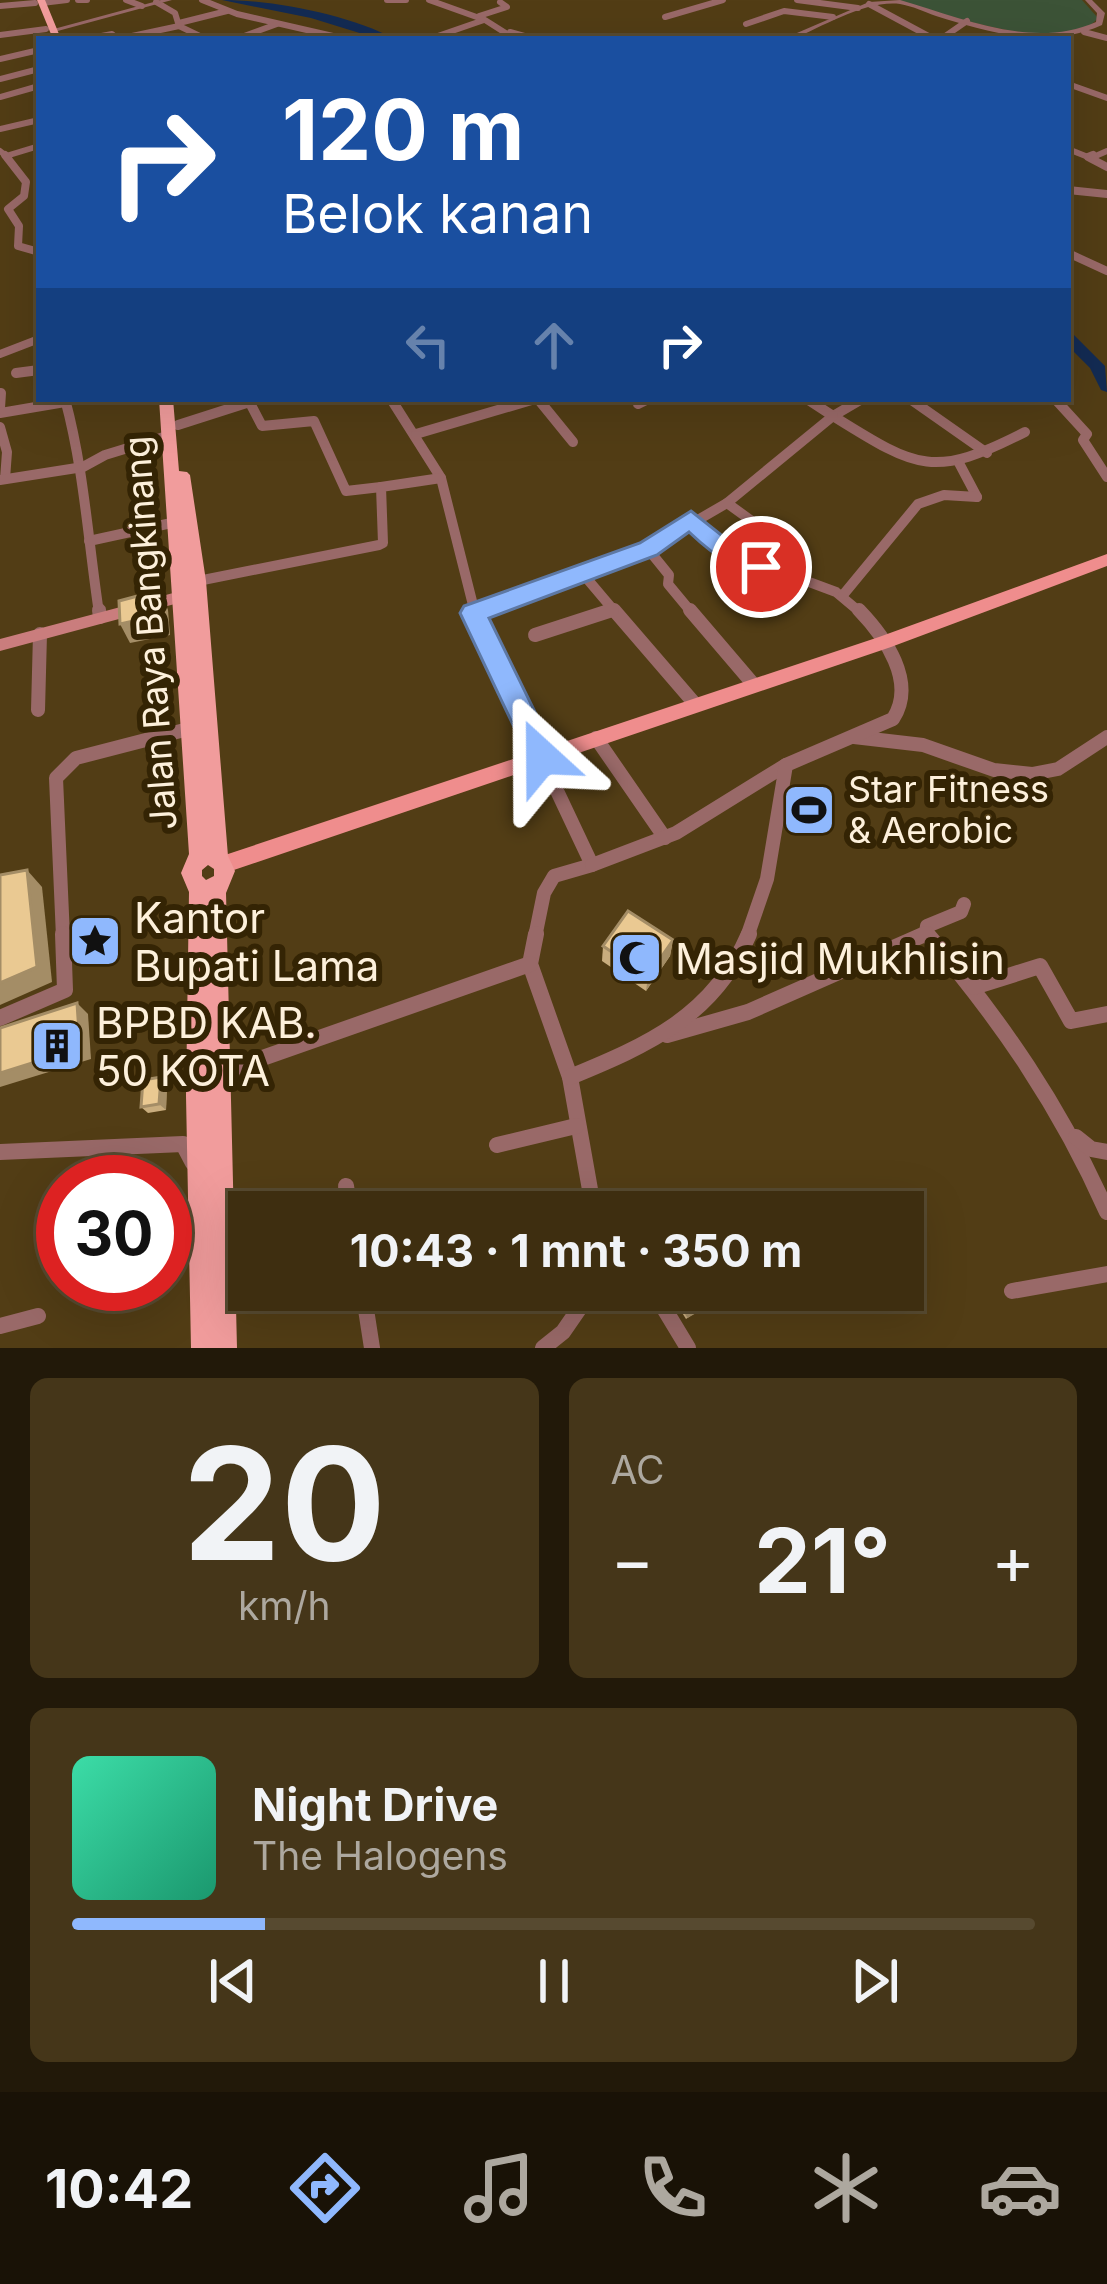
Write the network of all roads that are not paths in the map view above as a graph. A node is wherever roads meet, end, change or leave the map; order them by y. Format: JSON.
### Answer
{"nodes":[{"id":1,"x":67,"y":0,"type":"edge"},
{"id":2,"x":126,"y":0,"type":"edge"},
{"id":3,"x":202,"y":0,"type":"edge"},
{"id":4,"x":387,"y":0,"type":"edge"},
{"id":5,"x":406,"y":0,"type":"edge"},
{"id":6,"x":429,"y":0,"type":"edge"},
{"id":7,"x":723,"y":0,"type":"edge"},
{"id":8,"x":797,"y":0,"type":"edge"},
{"id":9,"x":1090,"y":0,"type":"edge"},
{"id":10,"x":163,"y":1,"type":"edge"},
{"id":11,"x":896,"y":1,"type":"edge"},
{"id":12,"x":38,"y":2,"type":"edge"},
{"id":13,"x":500,"y":2,"type":"edge"},
{"id":14,"x":872,"y":2,"type":"edge"},
{"id":15,"x":676,"y":3,"type":"dead end"},
{"id":16,"x":142,"y":6,"type":"junction"},
{"id":17,"x":0,"y":7,"type":"edge"},
{"id":18,"x":858,"y":8,"type":"junction"},
{"id":19,"x":686,"y":11,"type":"junction"},
{"id":20,"x":232,"y":12,"type":"junction"},
{"id":21,"x":1103,"y":13,"type":"edge"},
{"id":22,"x":665,"y":17,"type":"dead end"},
{"id":23,"x":832,"y":17,"type":"junction"},
{"id":24,"x":482,"y":18,"type":"junction"},
{"id":25,"x":967,"y":21,"type":"junction"},
{"id":26,"x":746,"y":24,"type":"dead end"},
{"id":27,"x":179,"y":25,"type":"junction"},
{"id":28,"x":275,"y":25,"type":"junction"},
{"id":29,"x":221,"y":28,"type":"dead end"},
{"id":30,"x":1084,"y":32,"type":"junction"},
{"id":31,"x":52,"y":34,"type":"edge"},
{"id":32,"x":249,"y":35,"type":"joint"},
{"id":33,"x":512,"y":35,"type":"edge"},
{"id":34,"x":150,"y":36,"type":"edge"},
{"id":35,"x":200,"y":36,"type":"edge"},
{"id":36,"x":231,"y":36,"type":"edge"},
{"id":37,"x":246,"y":36,"type":"edge"},
{"id":38,"x":321,"y":36,"type":"edge"},
{"id":39,"x":437,"y":36,"type":"edge"},
{"id":40,"x":793,"y":36,"type":"edge"},
{"id":41,"x":929,"y":36,"type":"edge"},
{"id":42,"x":943,"y":36,"type":"edge"},
{"id":43,"x":2,"y":37,"type":"edge"},
{"id":44,"x":1107,"y":38,"type":"edge"},
{"id":45,"x":36,"y":51,"type":"edge"},
{"id":46,"x":0,"y":58,"type":"edge"},
{"id":47,"x":36,"y":70,"type":"edge"},
{"id":48,"x":2,"y":77,"type":"edge"},
{"id":49,"x":1071,"y":85,"type":"edge"},
{"id":50,"x":36,"y":87,"type":"edge"},
{"id":51,"x":0,"y":97,"type":"edge"},
{"id":52,"x":1107,"y":98,"type":"edge"},
{"id":53,"x":36,"y":121,"type":"edge"},
{"id":54,"x":0,"y":129,"type":"edge"},
{"id":55,"x":36,"y":147,"type":"edge"},
{"id":56,"x":1071,"y":150,"type":"edge"},
{"id":57,"x":1107,"y":151,"type":"edge"},
{"id":58,"x":3,"y":153,"type":"edge"},
{"id":59,"x":1088,"y":158,"type":"junction"},
{"id":60,"x":1107,"y":167,"type":"edge"},
{"id":61,"x":1071,"y":190,"type":"edge"},
{"id":62,"x":1107,"y":194,"type":"edge"},
{"id":63,"x":36,"y":222,"type":"edge"},
{"id":64,"x":20,"y":228,"type":"junction"},
{"id":65,"x":36,"y":252,"type":"edge"},
{"id":66,"x":1071,"y":254,"type":"edge"},
{"id":67,"x":1095,"y":266,"type":"junction"},
{"id":68,"x":1071,"y":270,"type":"edge"},
{"id":69,"x":1107,"y":272,"type":"edge"},
{"id":70,"x":36,"y":340,"type":"edge"},
{"id":71,"x":0,"y":354,"type":"edge"},
{"id":72,"x":36,"y":370,"type":"edge"},
{"id":73,"x":16,"y":373,"type":"dead end"},
{"id":74,"x":1,"y":393,"type":"edge"},
{"id":75,"x":53,"y":402,"type":"edge"},
{"id":76,"x":66,"y":402,"type":"edge"},
{"id":77,"x":170,"y":402,"type":"edge"},
{"id":78,"x":252,"y":402,"type":"edge"},
{"id":79,"x":255,"y":402,"type":"edge"},
{"id":80,"x":394,"y":402,"type":"edge"},
{"id":81,"x":527,"y":402,"type":"edge"},
{"id":82,"x":540,"y":402,"type":"edge"},
{"id":83,"x":812,"y":402,"type":"edge"},
{"id":84,"x":857,"y":402,"type":"edge"},
{"id":85,"x":914,"y":402,"type":"edge"},
{"id":86,"x":1057,"y":402,"type":"edge"},
{"id":87,"x":0,"y":411,"type":"edge"},
{"id":88,"x":833,"y":416,"type":"junction"},
{"id":89,"x":0,"y":427,"type":"edge"},
{"id":90,"x":172,"y":431,"type":"junction"},
{"id":91,"x":1025,"y":432,"type":"dead end"},
{"id":92,"x":416,"y":434,"type":"junction"},
{"id":93,"x":573,"y":442,"type":"dead end"},
{"id":94,"x":987,"y":453,"type":"junction"},
{"id":95,"x":959,"y":463,"type":"junction"},
{"id":96,"x":83,"y":467,"type":"junction"},
{"id":97,"x":1107,"y":477,"type":"edge"},
{"id":98,"x":441,"y":478,"type":"junction"},
{"id":99,"x":3,"y":479,"type":"edge"},
{"id":100,"x":177,"y":483,"type":"junction"},
{"id":101,"x":381,"y":488,"type":"junction"},
{"id":102,"x":727,"y":503,"type":"junction"},
{"id":103,"x":691,"y":520,"type":"junction"},
{"id":104,"x":176,"y":522,"type":"junction"},
{"id":105,"x":89,"y":541,"type":"junction"},
{"id":106,"x":648,"y":549,"type":"junction"},
{"id":107,"x":1107,"y":560,"type":"edge"},
{"id":108,"x":778,"y":573,"type":"junction"},
{"id":109,"x":583,"y":574,"type":"junction"},
{"id":110,"x":194,"y":590,"type":"junction"},
{"id":111,"x":843,"y":595,"type":"junction"},
{"id":112,"x":612,"y":610,"type":"junction"},
{"id":113,"x":478,"y":612,"type":"junction"},
{"id":114,"x":100,"y":617,"type":"junction"},
{"id":115,"x":40,"y":634,"type":"junction"},
{"id":116,"x":535,"y":635,"type":"dead end"},
{"id":117,"x":885,"y":642,"type":"junction"},
{"id":118,"x":0,"y":645,"type":"edge"},
{"id":119,"x":754,"y":685,"type":"junction"},
{"id":120,"x":695,"y":704,"type":"junction"},
{"id":121,"x":38,"y":710,"type":"dead end"},
{"id":122,"x":200,"y":725,"type":"junction"},
{"id":123,"x":853,"y":737,"type":"junction"},
{"id":124,"x":1107,"y":737,"type":"edge"},
{"id":125,"x":596,"y":738,"type":"junction"},
{"id":126,"x":542,"y":757,"type":"junction"},
{"id":127,"x":786,"y":765,"type":"junction"},
{"id":128,"x":665,"y":838,"type":"junction"},
{"id":129,"x":592,"y":865,"type":"junction"},
{"id":130,"x":211,"y":872,"type":"junction"},
{"id":131,"x":964,"y":904,"type":"dead end"},
{"id":132,"x":926,"y":933,"type":"junction"},
{"id":133,"x":530,"y":964,"type":"junction"},
{"id":134,"x":974,"y":987,"type":"junction"},
{"id":135,"x":1107,"y":1014,"type":"edge"},
{"id":136,"x":0,"y":1018,"type":"edge"},
{"id":137,"x":666,"y":1035,"type":"junction"},
{"id":138,"x":216,"y":1074,"type":"junction"},
{"id":139,"x":570,"y":1077,"type":"junction"},
{"id":140,"x":576,"y":1126,"type":"junction"},
{"id":141,"x":1075,"y":1137,"type":"junction"},
{"id":142,"x":497,"y":1145,"type":"dead end"},
{"id":143,"x":0,"y":1152,"type":"edge"},
{"id":144,"x":1107,"y":1152,"type":"edge"},
{"id":145,"x":199,"y":1175,"type":"junction"},
{"id":146,"x":346,"y":1186,"type":"dead end"},
{"id":147,"x":347,"y":1191,"type":"edge"},
{"id":148,"x":590,"y":1191,"type":"edge"},
{"id":149,"x":1107,"y":1212,"type":"edge"},
{"id":150,"x":1107,"y":1274,"type":"edge"},
{"id":151,"x":1012,"y":1291,"type":"dead end"},
{"id":152,"x":366,"y":1311,"type":"edge"},
{"id":153,"x":578,"y":1311,"type":"edge"},
{"id":154,"x":666,"y":1311,"type":"edge"},
{"id":155,"x":38,"y":1316,"type":"dead end"},
{"id":156,"x":0,"y":1326,"type":"edge"},
{"id":157,"x":205,"y":1348,"type":"edge"},
{"id":158,"x":223,"y":1348,"type":"edge"},
{"id":159,"x":372,"y":1348,"type":"edge"},
{"id":160,"x":543,"y":1348,"type":"edge"},
{"id":161,"x":688,"y":1348,"type":"edge"}],
"edges":[{"from":1,"to":12,"type":"street"},
{"from":2,"to":16,"type":"street"},
{"from":3,"to":20,"type":"street"},
{"from":4,"to":5,"type":"street"},
{"from":6,"to":24,"type":"street"},
{"from":7,"to":19,"type":"street"},
{"from":8,"to":18,"type":"street"},
{"from":9,"to":21,"type":"street"},
{"from":10,"to":16,"type":"street"},
{"from":10,"to":27,"type":"street"},
{"from":11,"to":14,"type":"street"},
{"from":11,"to":25,"type":"street"},
{"from":12,"to":17,"type":"street"},
{"from":12,"to":31,"type":"highway"},
{"from":13,"to":24,"type":"street"},
{"from":14,"to":18,"type":"street"},
{"from":14,"to":41,"type":"street"},
{"from":15,"to":19,"type":"street"},
{"from":16,"to":31,"type":"street"},
{"from":18,"to":23,"type":"street"},
{"from":19,"to":22,"type":"street"},
{"from":20,"to":27,"type":"street"},
{"from":20,"to":28,"type":"street"},
{"from":21,"to":30,"type":"street"},
{"from":23,"to":26,"type":"street"},
{"from":23,"to":40,"type":"street"},
{"from":24,"to":33,"type":"street"},
{"from":24,"to":39,"type":"street"},
{"from":25,"to":30,"type":"street"},
{"from":25,"to":42,"type":"street"},
{"from":27,"to":34,"type":"street"},
{"from":27,"to":35,"type":"street"},
{"from":28,"to":32,"type":"street"},
{"from":28,"to":38,"type":"street"},
{"from":29,"to":36,"type":"street"},
{"from":30,"to":44,"type":"street"},
{"from":31,"to":43,"type":"street"},
{"from":32,"to":37,"type":"street"},
{"from":45,"to":46,"type":"street"},
{"from":47,"to":48,"type":"street"},
{"from":49,"to":52,"type":"street"},
{"from":50,"to":51,"type":"street"},
{"from":53,"to":54,"type":"street"},
{"from":55,"to":58,"type":"street"},
{"from":56,"to":59,"type":"street"},
{"from":57,"to":59,"type":"street"},
{"from":58,"to":64,"type":"street"},
{"from":59,"to":60,"type":"street"},
{"from":61,"to":62,"type":"street"},
{"from":63,"to":64,"type":"street"},
{"from":64,"to":65,"type":"street"},
{"from":66,"to":67,"type":"street"},
{"from":67,"to":68,"type":"street"},
{"from":67,"to":69,"type":"street"},
{"from":70,"to":71,"type":"street"},
{"from":72,"to":73,"type":"street"},
{"from":74,"to":87,"type":"street"},
{"from":75,"to":87,"type":"street"},
{"from":76,"to":96,"type":"street"},
{"from":77,"to":90,"type":"highway","name":"Jalan Raya Bangkinang"},
{"from":78,"to":90,"type":"street"},
{"from":79,"to":101,"type":"street"},
{"from":80,"to":92,"type":"street"},
{"from":81,"to":92,"type":"street"},
{"from":82,"to":93,"type":"street"},
{"from":83,"to":88,"type":"street"},
{"from":84,"to":88,"type":"street"},
{"from":85,"to":94,"type":"street"},
{"from":86,"to":97,"type":"street"},
{"from":88,"to":95,"type":"street"},
{"from":88,"to":102,"type":"street"},
{"from":89,"to":99,"type":"street"},
{"from":90,"to":96,"type":"street"},
{"from":90,"to":100,"type":"highway","name":"Jalan Raya Bangkinang"},
{"from":91,"to":94,"type":"street"},
{"from":92,"to":98,"type":"street"},
{"from":94,"to":95,"type":"street"},
{"from":95,"to":111,"type":"street"},
{"from":96,"to":99,"type":"street"},
{"from":96,"to":105,"type":"street"},
{"from":98,"to":101,"type":"street"},
{"from":98,"to":113,"type":"street"},
{"from":100,"to":104,"type":"highway","name":"Jalan Raya Bangkinang"},
{"from":100,"to":110,"type":"highway","name":"Jalan Raya Bangkinang"},
{"from":101,"to":110,"type":"street"},
{"from":102,"to":103,"type":"street"},
{"from":102,"to":108,"type":"street"},
{"from":103,"to":106,"type":"street"},
{"from":103,"to":108,"type":"street"},
{"from":104,"to":105,"type":"street"},
{"from":104,"to":110,"type":"highway","name":"Jalan Raya Bangkinang"},
{"from":105,"to":114,"type":"street"},
{"from":106,"to":109,"type":"street"},
{"from":106,"to":119,"type":"street"},
{"from":107,"to":117,"type":"main road"},
{"from":108,"to":111,"type":"street"},
{"from":109,"to":112,"type":"street"},
{"from":109,"to":113,"type":"street"},
{"from":110,"to":114,"type":"main road"},
{"from":110,"to":122,"type":"highway","name":"Jalan Raya Bangkinang"},
{"from":111,"to":117,"type":"street"},
{"from":112,"to":116,"type":"street"},
{"from":112,"to":120,"type":"street"},
{"from":113,"to":126,"type":"street"},
{"from":114,"to":115,"type":"main road"},
{"from":115,"to":118,"type":"main road"},
{"from":115,"to":121,"type":"street"},
{"from":117,"to":119,"type":"main road"},
{"from":117,"to":123,"type":"street"},
{"from":119,"to":120,"type":"main road"},
{"from":120,"to":125,"type":"main road"},
{"from":122,"to":130,"type":"highway","name":"Jalan Raya Bangkinang"},
{"from":122,"to":136,"type":"street"},
{"from":123,"to":124,"type":"street"},
{"from":123,"to":127,"type":"street"},
{"from":125,"to":126,"type":"main road"},
{"from":125,"to":128,"type":"street"},
{"from":126,"to":129,"type":"street"},
{"from":126,"to":130,"type":"main road"},
{"from":127,"to":128,"type":"street"},
{"from":127,"to":137,"type":"street"},
{"from":128,"to":129,"type":"street"},
{"from":129,"to":133,"type":"street"},
{"from":130,"to":138,"type":"highway"},
{"from":130,"to":145,"type":"highway"},
{"from":131,"to":132,"type":"street"},
{"from":132,"to":134,"type":"street"},
{"from":132,"to":137,"type":"street"},
{"from":133,"to":138,"type":"street"},
{"from":133,"to":139,"type":"street"},
{"from":134,"to":135,"type":"street"},
{"from":134,"to":141,"type":"street"},
{"from":137,"to":139,"type":"street"},
{"from":138,"to":158,"type":"highway"},
{"from":139,"to":140,"type":"street"},
{"from":140,"to":142,"type":"street"},
{"from":140,"to":148,"type":"street"},
{"from":141,"to":144,"type":"street"},
{"from":141,"to":149,"type":"street"},
{"from":143,"to":145,"type":"street"},
{"from":145,"to":157,"type":"highway"},
{"from":146,"to":147,"type":"street"},
{"from":150,"to":151,"type":"street"},
{"from":152,"to":159,"type":"street"},
{"from":153,"to":160,"type":"street"},
{"from":154,"to":161,"type":"street"},
{"from":155,"to":156,"type":"street"}]}
